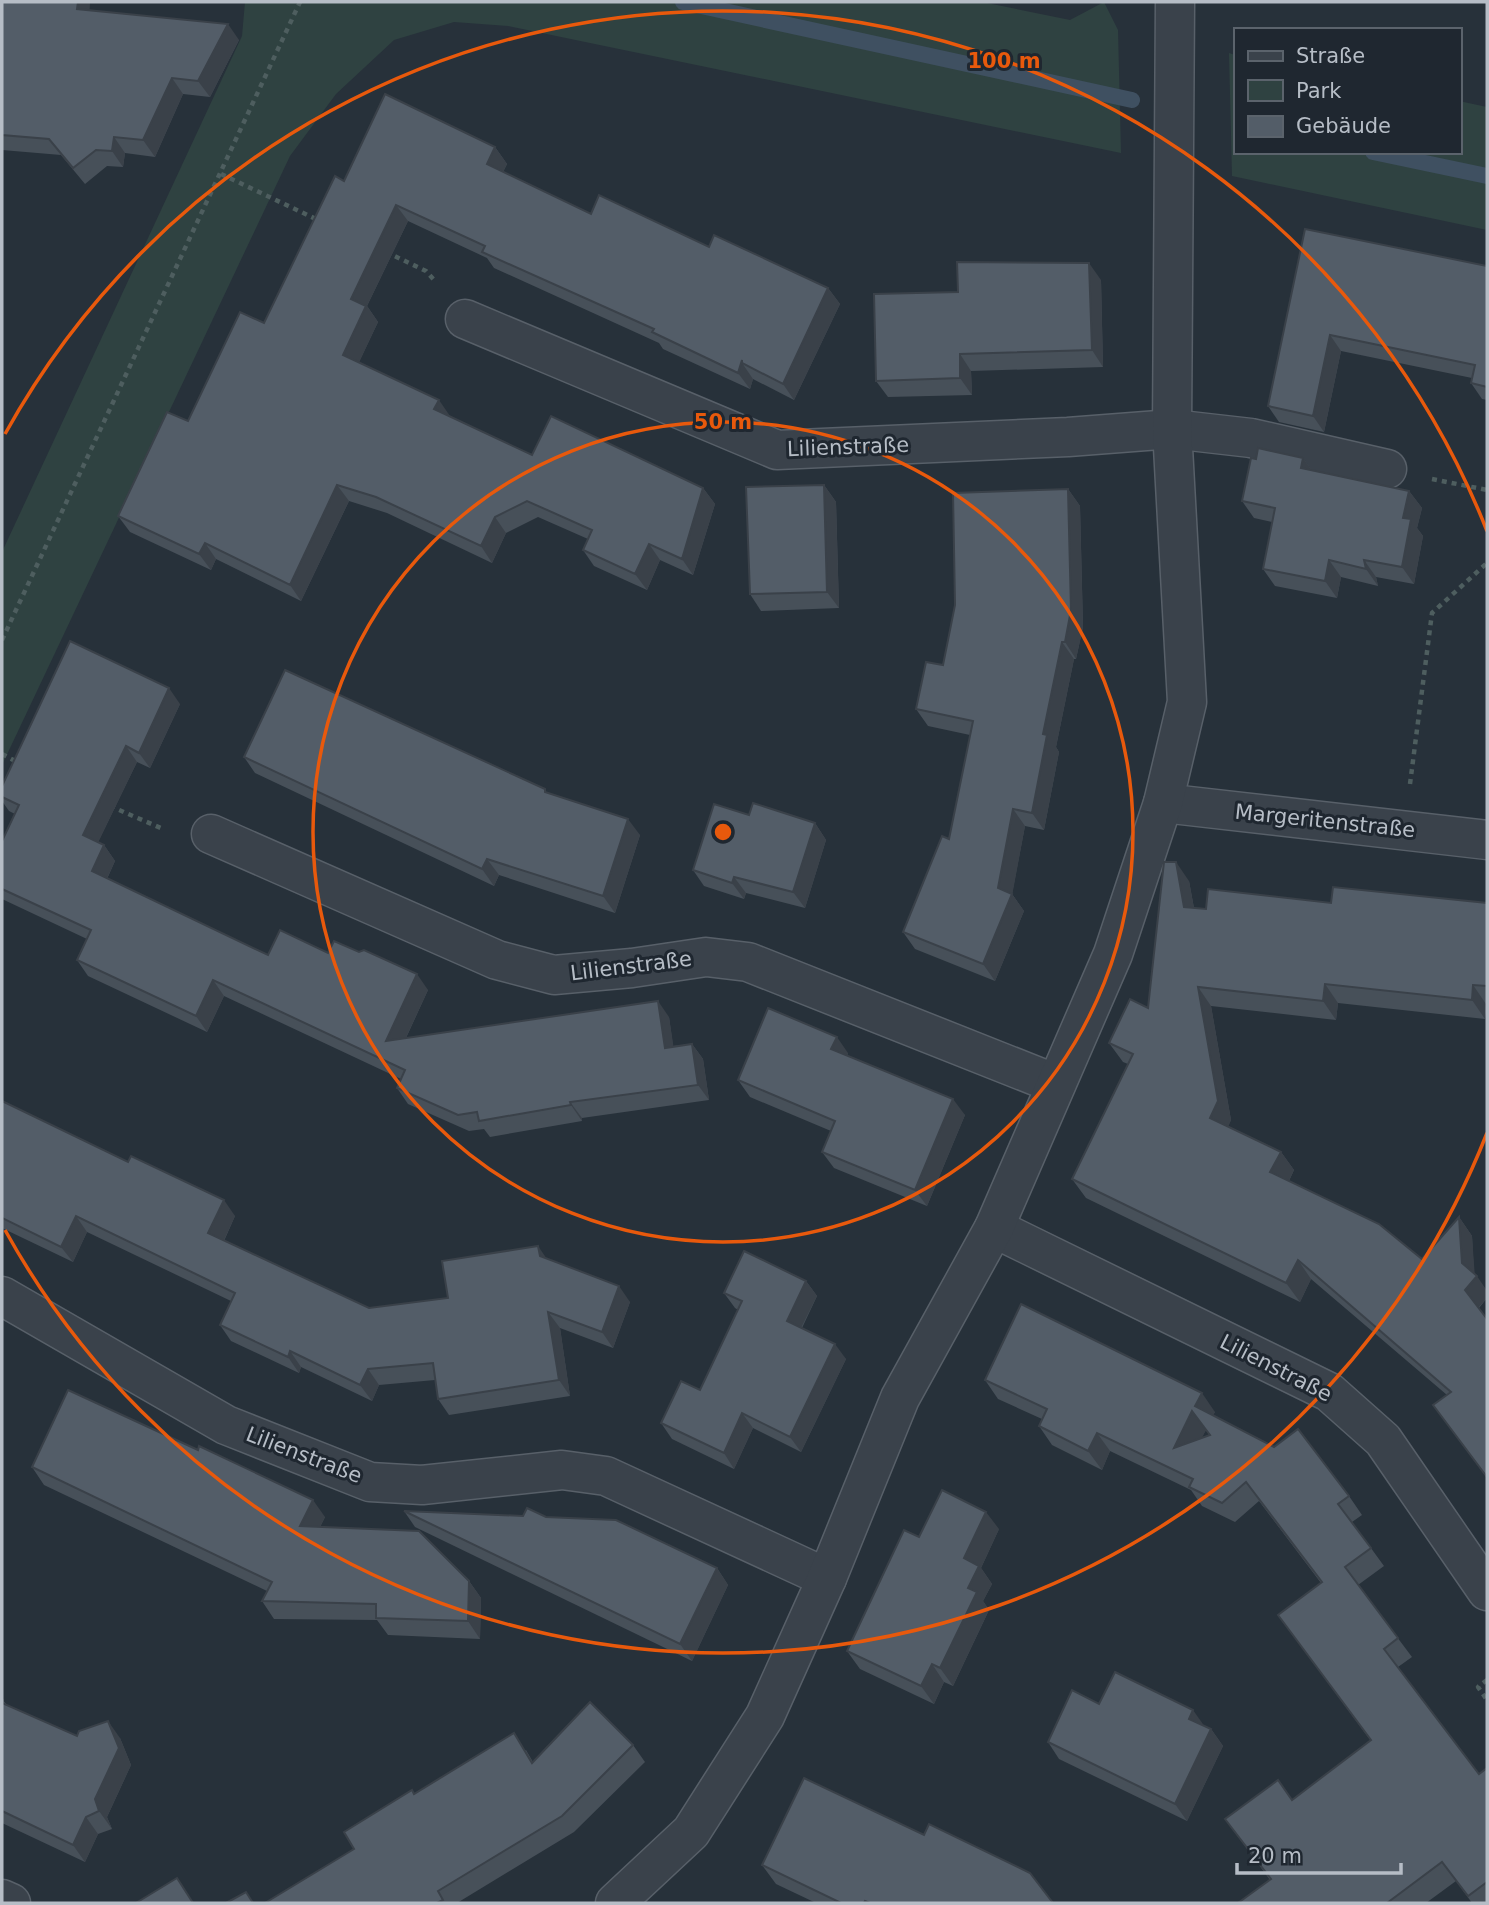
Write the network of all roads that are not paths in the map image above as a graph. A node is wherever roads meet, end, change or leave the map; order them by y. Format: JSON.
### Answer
{"nodes":[{"id":1,"x":1175,"y":2,"type":"edge"},
{"id":2,"x":466,"y":319,"type":"road end"},
{"id":3,"x":1172,"y":429,"type":"junction"},
{"id":4,"x":1387,"y":469,"type":"road end"},
{"id":5,"x":1163,"y":803,"type":"junction"},
{"id":6,"x":211,"y":834,"type":"road end"},
{"id":7,"x":1487,"y":840,"type":"edge"},
{"id":8,"x":1056,"y":1084,"type":"junction"},
{"id":9,"x":995,"y":1228,"type":"junction"},
{"id":10,"x":2,"y":1296,"type":"edge"},
{"id":11,"x":827,"y":1578,"type":"junction"},
{"id":12,"x":1487,"y":1591,"type":"edge"},
{"id":13,"x":2,"y":1899,"type":"edge"},
{"id":14,"x":11,"y":1903,"type":"edge"},
{"id":15,"x":615,"y":1903,"type":"edge"}],
"edges":[{"from":1,"to":3,"type":"street"},
{"from":2,"to":3,"type":"street","name":"Lilienstraße"},
{"from":3,"to":4,"type":"street","name":"Lilienstraße"},
{"from":3,"to":5,"type":"street"},
{"from":5,"to":7,"type":"street","name":"Margeritenstraße"},
{"from":5,"to":8,"type":"street"},
{"from":6,"to":8,"type":"street","name":"Lilienstraße"},
{"from":8,"to":9,"type":"street"},
{"from":9,"to":11,"type":"street"},
{"from":9,"to":12,"type":"street","name":"Lilienstraße"},
{"from":10,"to":11,"type":"street","name":"Lilienstraße"},
{"from":11,"to":15,"type":"street"},
{"from":13,"to":14,"type":"street"}]}
